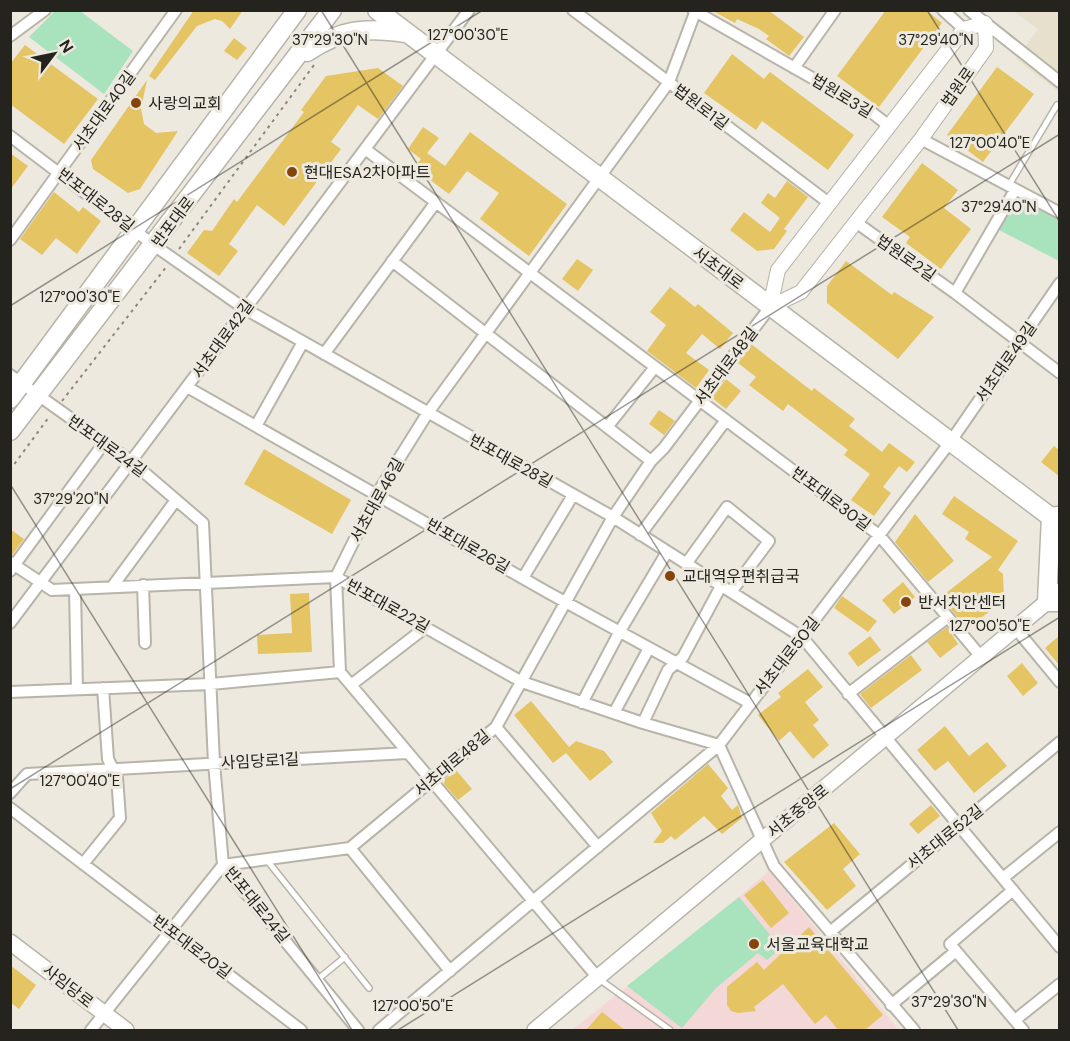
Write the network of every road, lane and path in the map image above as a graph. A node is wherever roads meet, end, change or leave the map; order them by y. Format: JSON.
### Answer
{"nodes":[{"id":1,"x":45,"y":10,"type":"edge"},
{"id":2,"x":176,"y":10,"type":"edge"},
{"id":3,"x":297,"y":10,"type":"edge"},
{"id":4,"x":332,"y":10,"type":"edge"},
{"id":5,"x":377,"y":10,"type":"edge"},
{"id":6,"x":398,"y":10,"type":"edge"},
{"id":7,"x":469,"y":10,"type":"edge"},
{"id":8,"x":573,"y":10,"type":"edge"},
{"id":9,"x":835,"y":10,"type":"edge"},
{"id":10,"x":943,"y":10,"type":"edge"},
{"id":11,"x":969,"y":10,"type":"edge"},
{"id":12,"x":694,"y":11,"type":"edge"},
{"id":13,"x":288,"y":19,"type":"edge"},
{"id":14,"x":985,"y":23,"type":"junction"},
{"id":15,"x":964,"y":29,"type":"junction"},
{"id":16,"x":407,"y":33,"type":"junction"},
{"id":17,"x":10,"y":36,"type":"edge"},
{"id":18,"x":436,"y":54,"type":"junction"},
{"id":19,"x":295,"y":59,"type":"junction"},
{"id":20,"x":322,"y":59,"type":"dead end"},
{"id":21,"x":794,"y":68,"type":"junction"},
{"id":22,"x":1059,"y":81,"type":"edge"},
{"id":23,"x":669,"y":82,"type":"junction"},
{"id":24,"x":1057,"y":105,"type":"dead end"},
{"id":25,"x":889,"y":126,"type":"junction"},
{"id":26,"x":10,"y":136,"type":"edge"},
{"id":27,"x":921,"y":139,"type":"junction"},
{"id":28,"x":365,"y":149,"type":"junction"},
{"id":29,"x":60,"y":171,"type":"junction"},
{"id":30,"x":599,"y":179,"type":"junction"},
{"id":31,"x":1011,"y":188,"type":"junction"},
{"id":32,"x":436,"y":202,"type":"junction"},
{"id":33,"x":829,"y":203,"type":"junction"},
{"id":34,"x":1059,"y":213,"type":"edge"},
{"id":35,"x":857,"y":223,"type":"junction"},
{"id":36,"x":134,"y":230,"type":"junction"},
{"id":37,"x":10,"y":240,"type":"edge"},
{"id":38,"x":154,"y":246,"type":"junction"},
{"id":39,"x":172,"y":259,"type":"junction"},
{"id":40,"x":392,"y":261,"type":"junction"},
{"id":41,"x":530,"y":272,"type":"junction"},
{"id":42,"x":1059,"y":283,"type":"edge"},
{"id":43,"x":955,"y":293,"type":"junction"},
{"id":44,"x":770,"y":307,"type":"junction"},
{"id":45,"x":245,"y":309,"type":"junction"},
{"id":46,"x":486,"y":333,"type":"junction"},
{"id":47,"x":303,"y":342,"type":"junction"},
{"id":48,"x":1020,"y":343,"type":"junction"},
{"id":49,"x":324,"y":354,"type":"junction"},
{"id":50,"x":655,"y":367,"type":"junction"},
{"id":51,"x":1059,"y":373,"type":"edge"},
{"id":52,"x":16,"y":379,"type":"edge"},
{"id":53,"x":187,"y":387,"type":"junction"},
{"id":54,"x":37,"y":395,"type":"junction"},
{"id":55,"x":10,"y":399,"type":"edge"},
{"id":56,"x":699,"y":401,"type":"junction"},
{"id":57,"x":56,"y":409,"type":"junction"},
{"id":58,"x":427,"y":414,"type":"junction"},
{"id":59,"x":726,"y":420,"type":"junction"},
{"id":60,"x":256,"y":426,"type":"junction"},
{"id":61,"x":608,"y":426,"type":"junction"},
{"id":62,"x":10,"y":431,"type":"edge"},
{"id":63,"x":951,"y":441,"type":"junction"},
{"id":64,"x":104,"y":443,"type":"junction"},
{"id":65,"x":651,"y":461,"type":"junction"},
{"id":66,"x":132,"y":462,"type":"junction"},
{"id":67,"x":10,"y":470,"type":"edge"},
{"id":68,"x":377,"y":494,"type":"junction"},
{"id":69,"x":573,"y":495,"type":"junction"},
{"id":70,"x":176,"y":500,"type":"junction"},
{"id":71,"x":613,"y":517,"type":"junction"},
{"id":72,"x":1056,"y":519,"type":"edge"},
{"id":73,"x":640,"y":535,"type":"junction"},
{"id":74,"x":879,"y":535,"type":"junction"},
{"id":75,"x":667,"y":552,"type":"junction"},
{"id":76,"x":686,"y":564,"type":"junction"},
{"id":77,"x":12,"y":566,"type":"edge"},
{"id":78,"x":336,"y":577,"type":"junction"},
{"id":79,"x":523,"y":578,"type":"junction"},
{"id":80,"x":42,"y":582,"type":"junction"},
{"id":81,"x":207,"y":582,"type":"junction"},
{"id":82,"x":142,"y":585,"type":"junction"},
{"id":83,"x":721,"y":586,"type":"junction"},
{"id":84,"x":112,"y":587,"type":"junction"},
{"id":85,"x":75,"y":589,"type":"junction"},
{"id":86,"x":731,"y":592,"type":"junction"},
{"id":87,"x":1055,"y":598,"type":"edge"},
{"id":88,"x":566,"y":602,"type":"junction"},
{"id":89,"x":948,"y":617,"type":"junction"},
{"id":90,"x":10,"y":623,"type":"edge"},
{"id":91,"x":426,"y":627,"type":"junction"},
{"id":92,"x":1016,"y":629,"type":"junction"},
{"id":93,"x":620,"y":631,"type":"junction"},
{"id":94,"x":802,"y":637,"type":"junction"},
{"id":95,"x":145,"y":643,"type":"dead end"},
{"id":96,"x":649,"y":648,"type":"junction"},
{"id":97,"x":982,"y":658,"type":"junction"},
{"id":98,"x":676,"y":662,"type":"junction"},
{"id":99,"x":340,"y":672,"type":"junction"},
{"id":100,"x":522,"y":682,"type":"junction"},
{"id":101,"x":1059,"y":682,"type":"edge"},
{"id":102,"x":211,"y":684,"type":"junction"},
{"id":103,"x":351,"y":685,"type":"junction"},
{"id":104,"x":103,"y":688,"type":"junction"},
{"id":105,"x":77,"y":689,"type":"junction"},
{"id":106,"x":10,"y":692,"type":"edge"},
{"id":107,"x":849,"y":694,"type":"junction"},
{"id":108,"x":582,"y":703,"type":"junction"},
{"id":109,"x":750,"y":703,"type":"junction"},
{"id":110,"x":614,"y":713,"type":"junction"},
{"id":111,"x":643,"y":723,"type":"junction"},
{"id":112,"x":496,"y":727,"type":"junction"},
{"id":113,"x":886,"y":739,"type":"junction"},
{"id":114,"x":1059,"y":742,"type":"edge"},
{"id":115,"x":719,"y":745,"type":"junction"},
{"id":116,"x":407,"y":753,"type":"junction"},
{"id":117,"x":214,"y":763,"type":"junction"},
{"id":118,"x":113,"y":769,"type":"junction"},
{"id":119,"x":431,"y":782,"type":"junction"},
{"id":120,"x":10,"y":793,"type":"edge"},
{"id":121,"x":10,"y":808,"type":"edge"},
{"id":122,"x":960,"y":825,"type":"junction"},
{"id":123,"x":1059,"y":832,"type":"edge"},
{"id":124,"x":762,"y":841,"type":"junction"},
{"id":125,"x":350,"y":848,"type":"junction"},
{"id":126,"x":598,"y":848,"type":"junction"},
{"id":127,"x":266,"y":859,"type":"junction"},
{"id":128,"x":83,"y":864,"type":"junction"},
{"id":129,"x":223,"y":865,"type":"junction"},
{"id":130,"x":1004,"y":878,"type":"junction"},
{"id":131,"x":1013,"y":890,"type":"junction"},
{"id":132,"x":535,"y":901,"type":"junction"},
{"id":133,"x":170,"y":931,"type":"junction"},
{"id":134,"x":830,"y":932,"type":"junction"},
{"id":135,"x":10,"y":942,"type":"edge"},
{"id":136,"x":1059,"y":947,"type":"edge"},
{"id":137,"x":956,"y":951,"type":"junction"},
{"id":138,"x":345,"y":957,"type":"junction"},
{"id":139,"x":450,"y":971,"type":"junction"},
{"id":140,"x":597,"y":978,"type":"junction"},
{"id":141,"x":317,"y":980,"type":"junction"},
{"id":142,"x":1059,"y":984,"type":"edge"},
{"id":143,"x":369,"y":988,"type":"dead end"},
{"id":144,"x":891,"y":1005,"type":"junction"},
{"id":145,"x":104,"y":1013,"type":"junction"},
{"id":146,"x":1015,"y":1020,"type":"junction"},
{"id":147,"x":91,"y":1030,"type":"edge"},
{"id":148,"x":126,"y":1030,"type":"edge"},
{"id":149,"x":301,"y":1030,"type":"edge"},
{"id":150,"x":358,"y":1030,"type":"edge"},
{"id":151,"x":379,"y":1030,"type":"edge"},
{"id":152,"x":536,"y":1030,"type":"edge"},
{"id":153,"x":670,"y":1030,"type":"edge"},
{"id":154,"x":914,"y":1030,"type":"edge"},
{"id":155,"x":1023,"y":1030,"type":"edge"}],
"edges":[{"from":1,"to":17,"type":"street"},
{"from":2,"to":29,"type":"street","name":"서초대로40길"},
{"from":3,"to":13,"type":"main road","name":"반포대로"},
{"from":4,"to":19,"type":"main road","name":"반포대로"},
{"from":5,"to":16,"type":"main road","name":"서초대로"},
{"from":6,"to":16,"type":"main road"},
{"from":7,"to":18,"type":"street","name":"서초대로42길"},
{"from":8,"to":23,"type":"street","name":"법원로1길"},
{"from":9,"to":21,"type":"street","name":"법원로3길"},
{"from":10,"to":15,"type":"street"},
{"from":11,"to":14,"type":"street"},
{"from":12,"to":21,"type":"street","name":"법원로3길"},
{"from":12,"to":23,"type":"street","name":"서초대로46길"},
{"from":13,"to":36,"type":"main road","name":"반포대로"},
{"from":14,"to":15,"type":"street"},
{"from":14,"to":22,"type":"street"},
{"from":14,"to":27,"type":"street","name":"법원로"},
{"from":15,"to":25,"type":"street","name":"법원로"},
{"from":16,"to":18,"type":"main road","name":"서초대로"},
{"from":16,"to":19,"type":"main road"},
{"from":18,"to":28,"type":"street","name":"서초대로42길"},
{"from":18,"to":30,"type":"main road","name":"서초대로"},
{"from":19,"to":38,"type":"main road","name":"반포대로"},
{"from":20,"to":39,"type":"path"},
{"from":21,"to":25,"type":"street","name":"법원로3길"},
{"from":23,"to":30,"type":"street","name":"서초대로46길"},
{"from":23,"to":33,"type":"street","name":"법원로1길"},
{"from":24,"to":31,"type":"lane"},
{"from":25,"to":33,"type":"street","name":"법원로"},
{"from":26,"to":29,"type":"street","name":"반포대로28길"},
{"from":27,"to":31,"type":"street"},
{"from":27,"to":35,"type":"street","name":"법원로"},
{"from":28,"to":32,"type":"street","name":"반포대로30길"},
{"from":28,"to":45,"type":"street","name":"서초대로42길"},
{"from":29,"to":36,"type":"street","name":"반포대로28길"},
{"from":29,"to":37,"type":"street","name":"서초대로40길"},
{"from":30,"to":41,"type":"street","name":"서초대로46길"},
{"from":30,"to":44,"type":"main road","name":"서초대로"},
{"from":31,"to":34,"type":"street"},
{"from":31,"to":43,"type":"street","name":"법원로2길"},
{"from":32,"to":40,"type":"street"},
{"from":32,"to":41,"type":"street","name":"반포대로30길"},
{"from":33,"to":44,"type":"street","name":"법원로"},
{"from":35,"to":43,"type":"street","name":"법원로2길"},
{"from":35,"to":44,"type":"street","name":"법원로"},
{"from":36,"to":38,"type":"street","name":"반포대로28길"},
{"from":36,"to":52,"type":"main road","name":"반포대로"},
{"from":38,"to":39,"type":"street","name":"반포대로28길"},
{"from":38,"to":54,"type":"main road","name":"반포대로"},
{"from":39,"to":45,"type":"street","name":"반포대로28길"},
{"from":39,"to":57,"type":"path"},
{"from":40,"to":46,"type":"street"},
{"from":40,"to":49,"type":"street"},
{"from":41,"to":46,"type":"street","name":"서초대로46길"},
{"from":41,"to":50,"type":"street","name":"반포대로30길"},
{"from":42,"to":48,"type":"street","name":"서초대로49길"},
{"from":43,"to":48,"type":"street","name":"법원로2길"},
{"from":44,"to":56,"type":"street","name":"서초대로48길"},
{"from":44,"to":63,"type":"main road","name":"서초대로"},
{"from":45,"to":47,"type":"street","name":"반포대로28길"},
{"from":45,"to":53,"type":"street","name":"서초대로42길"},
{"from":46,"to":58,"type":"street","name":"서초대로46길"},
{"from":46,"to":61,"type":"street"},
{"from":47,"to":49,"type":"street","name":"반포대로28길"},
{"from":47,"to":60,"type":"street"},
{"from":48,"to":51,"type":"street","name":"법원로2길"},
{"from":48,"to":63,"type":"street","name":"서초대로49길"},
{"from":49,"to":58,"type":"street","name":"반포대로28길"},
{"from":50,"to":56,"type":"street","name":"반포대로30길"},
{"from":50,"to":61,"type":"street"},
{"from":52,"to":54,"type":"street","name":"반포대로24길"},
{"from":52,"to":55,"type":"main road","name":"반포대로"},
{"from":53,"to":60,"type":"street","name":"반포대로26길"},
{"from":53,"to":66,"type":"street","name":"서초대로42길"},
{"from":54,"to":57,"type":"street","name":"반포대로24길"},
{"from":54,"to":62,"type":"main road","name":"반포대로"},
{"from":56,"to":59,"type":"street","name":"반포대로30길"},
{"from":56,"to":65,"type":"street","name":"서초대로48길"},
{"from":57,"to":64,"type":"street","name":"반포대로24길"},
{"from":57,"to":67,"type":"path"},
{"from":58,"to":68,"type":"street","name":"서초대로46길"},
{"from":58,"to":69,"type":"street","name":"반포대로28길"},
{"from":59,"to":73,"type":"street"},
{"from":59,"to":74,"type":"street","name":"반포대로30길"},
{"from":60,"to":68,"type":"street","name":"반포대로26길"},
{"from":61,"to":65,"type":"street"},
{"from":63,"to":72,"type":"main road","name":"서초대로"},
{"from":63,"to":74,"type":"street","name":"서초대로50길"},
{"from":64,"to":66,"type":"street","name":"반포대로24길"},
{"from":64,"to":77,"type":"street","name":"반포대로22길"},
{"from":65,"to":71,"type":"street","name":"서초대로48길"},
{"from":66,"to":70,"type":"street","name":"반포대로24길"},
{"from":66,"to":80,"type":"street","name":"서초대로42길"},
{"from":68,"to":78,"type":"street","name":"서초대로46길"},
{"from":68,"to":79,"type":"street","name":"반포대로26길"},
{"from":69,"to":71,"type":"street","name":"반포대로28길"},
{"from":69,"to":79,"type":"street","name":"반포대로28길"},
{"from":70,"to":81,"type":"street","name":"반포대로24길"},
{"from":70,"to":84,"type":"street"},
{"from":71,"to":73,"type":"street","name":"반포대로28길"},
{"from":71,"to":88,"type":"street","name":"서초대로48길"},
{"from":72,"to":87,"type":"main road"},
{"from":73,"to":75,"type":"street","name":"반포대로28길"},
{"from":74,"to":89,"type":"street","name":"반포대로30길"},
{"from":74,"to":94,"type":"street","name":"서초대로50길"},
{"from":75,"to":76,"type":"street","name":"반포대로28길"},
{"from":75,"to":93,"type":"street"},
{"from":76,"to":83,"type":"street","name":"반포대로28길"},
{"from":76,"to":86,"type":"street"},
{"from":77,"to":80,"type":"street","name":"반포대로22길"},
{"from":78,"to":81,"type":"street","name":"반포대로22길"},
{"from":78,"to":91,"type":"street","name":"반포대로22길"},
{"from":78,"to":99,"type":"street","name":"서초대로46길"},
{"from":79,"to":88,"type":"street","name":"반포대로26길"},
{"from":80,"to":85,"type":"street","name":"반포대로22길"},
{"from":80,"to":90,"type":"street","name":"서초대로42길"},
{"from":81,"to":82,"type":"street","name":"반포대로22길"},
{"from":81,"to":102,"type":"street","name":"반포대로24길"},
{"from":82,"to":84,"type":"street","name":"반포대로22길"},
{"from":82,"to":95,"type":"street"},
{"from":83,"to":86,"type":"street","name":"반포대로28길"},
{"from":83,"to":98,"type":"street"},
{"from":84,"to":85,"type":"street","name":"반포대로22길"},
{"from":85,"to":105,"type":"street"},
{"from":86,"to":94,"type":"street","name":"반포대로28길"},
{"from":87,"to":92,"type":"main road","name":"서초중앙로"},
{"from":88,"to":93,"type":"street","name":"반포대로26길"},
{"from":88,"to":100,"type":"street","name":"서초대로48길"},
{"from":89,"to":97,"type":"street","name":"반포대로30길"},
{"from":89,"to":107,"type":"street"},
{"from":91,"to":100,"type":"street","name":"반포대로22길"},
{"from":91,"to":103,"type":"street"},
{"from":92,"to":97,"type":"main road","name":"서초중앙로"},
{"from":92,"to":101,"type":"street"},
{"from":93,"to":96,"type":"street","name":"반포대로26길"},
{"from":93,"to":108,"type":"street"},
{"from":94,"to":107,"type":"street","name":"반포대로28길"},
{"from":94,"to":109,"type":"street","name":"서초대로50길"},
{"from":96,"to":98,"type":"street","name":"반포대로26길"},
{"from":96,"to":110,"type":"street"},
{"from":97,"to":113,"type":"main road","name":"서초중앙로"},
{"from":98,"to":109,"type":"street","name":"반포대로26길"},
{"from":98,"to":111,"type":"street"},
{"from":99,"to":102,"type":"street"},
{"from":99,"to":103,"type":"street"},
{"from":100,"to":108,"type":"street","name":"반포대로22길"},
{"from":100,"to":112,"type":"street","name":"서초대로48길"},
{"from":102,"to":104,"type":"street"},
{"from":102,"to":117,"type":"street","name":"반포대로24길"},
{"from":103,"to":116,"type":"street"},
{"from":104,"to":105,"type":"street"},
{"from":104,"to":118,"type":"street"},
{"from":105,"to":106,"type":"street"},
{"from":107,"to":113,"type":"street","name":"반포대로28길"},
{"from":108,"to":110,"type":"street","name":"반포대로22길"},
{"from":109,"to":115,"type":"street","name":"서초대로50길"},
{"from":110,"to":111,"type":"street","name":"반포대로22길"},
{"from":111,"to":115,"type":"street","name":"반포대로22길"},
{"from":112,"to":119,"type":"street","name":"서초대로48길"},
{"from":112,"to":126,"type":"street"},
{"from":113,"to":122,"type":"street","name":"반포대로28길"},
{"from":113,"to":124,"type":"main road","name":"서초중앙로"},
{"from":114,"to":122,"type":"street","name":"서초대로52길"},
{"from":115,"to":124,"type":"street"},
{"from":115,"to":126,"type":"street","name":"서초대로50길"},
{"from":116,"to":117,"type":"street","name":"사임당로1길"},
{"from":116,"to":119,"type":"street"},
{"from":117,"to":118,"type":"street","name":"사임당로1길"},
{"from":117,"to":129,"type":"street","name":"반포대로24길"},
{"from":118,"to":120,"type":"street","name":"사임당로1길"},
{"from":118,"to":128,"type":"street"},
{"from":119,"to":125,"type":"street","name":"서초대로48길"},
{"from":119,"to":132,"type":"street"},
{"from":121,"to":128,"type":"street","name":"반포대로20길"},
{"from":122,"to":130,"type":"street","name":"반포대로28길"},
{"from":122,"to":134,"type":"street","name":"서초대로52길"},
{"from":123,"to":130,"type":"street"},
{"from":124,"to":134,"type":"street"},
{"from":124,"to":140,"type":"main road","name":"서초중앙로"},
{"from":125,"to":127,"type":"street"},
{"from":125,"to":139,"type":"street"},
{"from":126,"to":132,"type":"street","name":"서초대로50길"},
{"from":127,"to":129,"type":"street"},
{"from":127,"to":138,"type":"lane"},
{"from":128,"to":133,"type":"street","name":"반포대로20길"},
{"from":129,"to":133,"type":"street"},
{"from":129,"to":141,"type":"street","name":"반포대로24길"},
{"from":130,"to":131,"type":"street","name":"반포대로28길"},
{"from":131,"to":136,"type":"street","name":"반포대로28길"},
{"from":131,"to":137,"type":"street"},
{"from":132,"to":139,"type":"street","name":"서초대로50길"},
{"from":132,"to":140,"type":"street"},
{"from":133,"to":145,"type":"street"},
{"from":133,"to":149,"type":"street","name":"반포대로20길"},
{"from":134,"to":144,"type":"street"},
{"from":135,"to":145,"type":"main road","name":"사임당로"},
{"from":137,"to":144,"type":"street"},
{"from":137,"to":146,"type":"street"},
{"from":138,"to":141,"type":"lane"},
{"from":138,"to":143,"type":"lane"},
{"from":139,"to":151,"type":"street","name":"서초대로50길"},
{"from":140,"to":152,"type":"main road","name":"서초중앙로"},
{"from":140,"to":153,"type":"lane"},
{"from":141,"to":150,"type":"street","name":"반포대로24길"},
{"from":142,"to":146,"type":"street"},
{"from":144,"to":154,"type":"street"},
{"from":145,"to":147,"type":"street"},
{"from":145,"to":148,"type":"main road","name":"사임당로"},
{"from":146,"to":155,"type":"street"}]}
